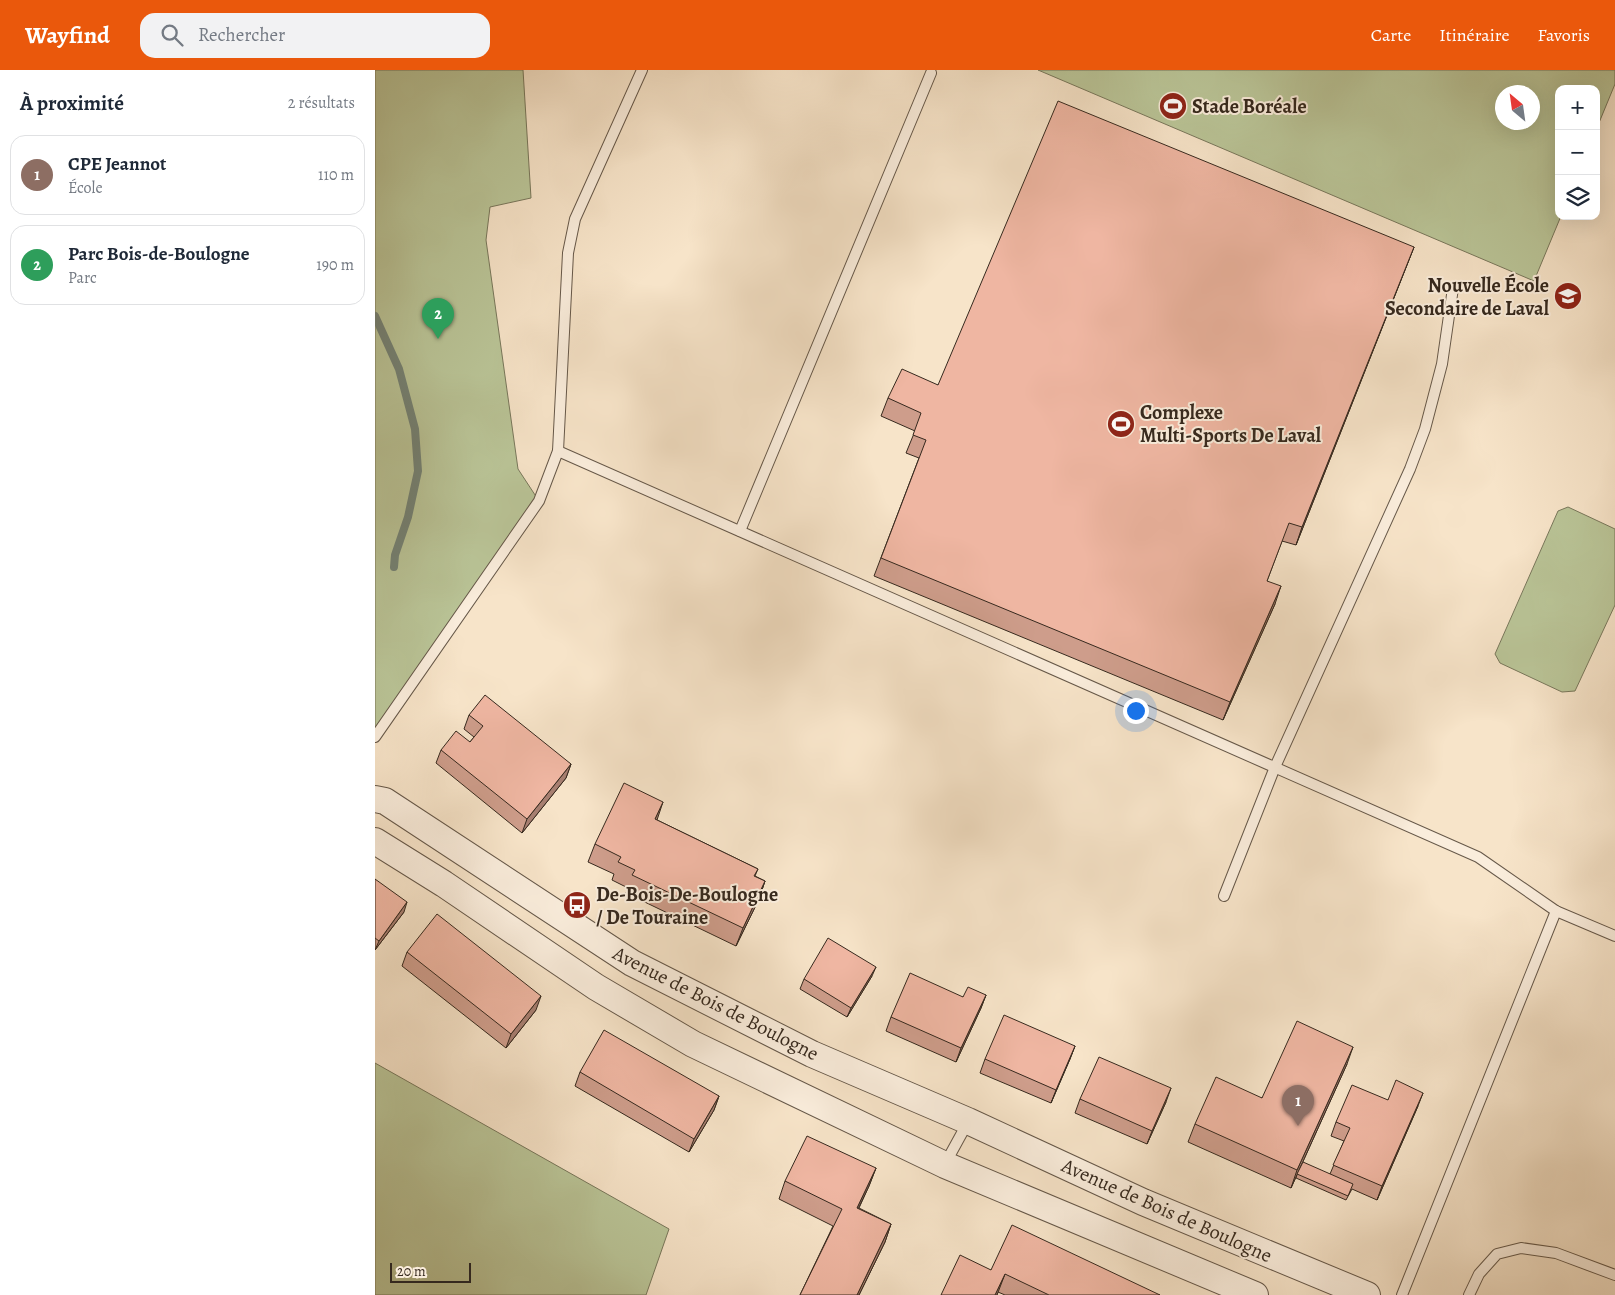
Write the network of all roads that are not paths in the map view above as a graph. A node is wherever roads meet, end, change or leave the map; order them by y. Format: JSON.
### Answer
{"nodes":[{"id":1,"x":643,"y":70,"type":"edge"},
{"id":2,"x":931,"y":73,"type":"dead end"},
{"id":3,"x":1453,"y":288,"type":"dead end"},
{"id":4,"x":558,"y":451,"type":"junction"},
{"id":5,"x":740,"y":531,"type":"junction"},
{"id":6,"x":375,"y":737,"type":"edge"},
{"id":7,"x":1275,"y":767,"type":"junction"},
{"id":8,"x":375,"y":799,"type":"edge"},
{"id":9,"x":375,"y":841,"type":"edge"},
{"id":10,"x":1224,"y":896,"type":"dead end"},
{"id":11,"x":1556,"y":911,"type":"junction"},
{"id":12,"x":1615,"y":936,"type":"edge"},
{"id":13,"x":968,"y":1121,"type":"junction"},
{"id":14,"x":945,"y":1165,"type":"junction"},
{"id":15,"x":1615,"y":1275,"type":"edge"},
{"id":16,"x":1255,"y":1295,"type":"edge"},
{"id":17,"x":1367,"y":1295,"type":"edge"},
{"id":18,"x":1402,"y":1295,"type":"edge"},
{"id":19,"x":1469,"y":1295,"type":"edge"}],
"edges":[{"from":1,"to":4,"type":"lane"},
{"from":2,"to":5,"type":"lane"},
{"from":3,"to":7,"type":"lane"},
{"from":4,"to":5,"type":"lane"},
{"from":4,"to":6,"type":"lane"},
{"from":5,"to":7,"type":"lane"},
{"from":7,"to":10,"type":"lane"},
{"from":7,"to":11,"type":"lane"},
{"from":8,"to":13,"type":"street","name":"Avenue de Bois de Boulogne"},
{"from":9,"to":14,"type":"street","name":"Avenue de Bois de Boulogne"},
{"from":11,"to":12,"type":"lane"},
{"from":11,"to":18,"type":"lane"},
{"from":13,"to":14,"type":"lane"},
{"from":13,"to":17,"type":"street","name":"Avenue de Bois de Boulogne"},
{"from":14,"to":16,"type":"street","name":"Avenue de Bois de Boulogne"},
{"from":15,"to":19,"type":"lane"}]}
